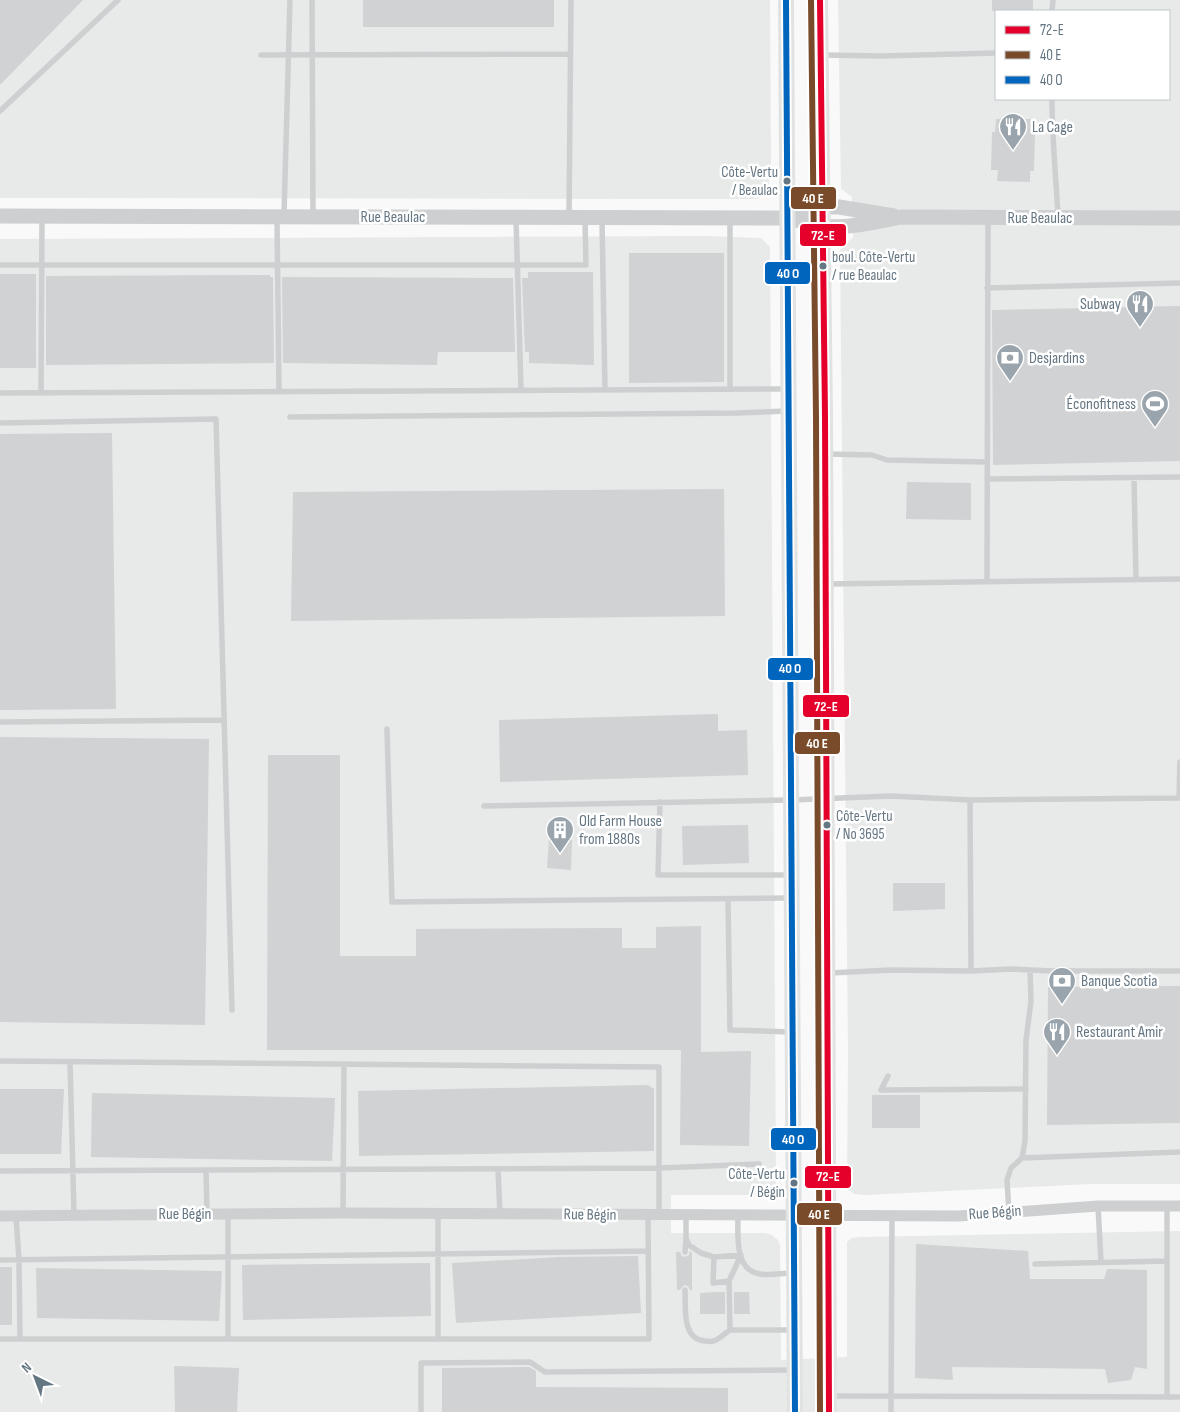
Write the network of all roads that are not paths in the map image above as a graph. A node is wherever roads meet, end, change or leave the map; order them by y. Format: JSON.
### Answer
{"nodes":[{"id":1,"x":118,"y":0,"type":"edge"},
{"id":2,"x":290,"y":0,"type":"edge"},
{"id":3,"x":312,"y":0,"type":"edge"},
{"id":4,"x":571,"y":0,"type":"edge"},
{"id":5,"x":786,"y":0,"type":"edge"},
{"id":6,"x":820,"y":0,"type":"edge"},
{"id":7,"x":995,"y":53,"type":"edge"},
{"id":8,"x":288,"y":54,"type":"junction"},
{"id":9,"x":570,"y":54,"type":"junction"},
{"id":10,"x":262,"y":55,"type":"dead end"},
{"id":11,"x":312,"y":55,"type":"junction"},
{"id":12,"x":821,"y":55,"type":"junction"},
{"id":13,"x":1052,"y":100,"type":"edge"},
{"id":14,"x":0,"y":111,"type":"edge"},
{"id":15,"x":822,"y":208,"type":"junction"},
{"id":16,"x":0,"y":216,"type":"edge"},
{"id":17,"x":42,"y":216,"type":"junction"},
{"id":18,"x":280,"y":217,"type":"junction"},
{"id":19,"x":313,"y":217,"type":"junction"},
{"id":20,"x":516,"y":217,"type":"junction"},
{"id":21,"x":569,"y":217,"type":"junction"},
{"id":22,"x":585,"y":217,"type":"junction"},
{"id":23,"x":602,"y":217,"type":"junction"},
{"id":24,"x":901,"y":217,"type":"junction"},
{"id":25,"x":988,"y":217,"type":"junction"},
{"id":26,"x":730,"y":218,"type":"junction"},
{"id":27,"x":787,"y":218,"type":"junction"},
{"id":28,"x":1058,"y":218,"type":"junction"},
{"id":29,"x":1180,"y":218,"type":"edge"},
{"id":30,"x":823,"y":226,"type":"junction"},
{"id":31,"x":278,"y":265,"type":"junction"},
{"id":32,"x":519,"y":265,"type":"junction"},
{"id":33,"x":0,"y":266,"type":"edge"},
{"id":34,"x":42,"y":266,"type":"junction"},
{"id":35,"x":1180,"y":283,"type":"edge"},
{"id":36,"x":987,"y":288,"type":"junction"},
{"id":37,"x":730,"y":389,"type":"junction"},
{"id":38,"x":788,"y":389,"type":"junction"},
{"id":39,"x":521,"y":390,"type":"junction"},
{"id":40,"x":605,"y":390,"type":"junction"},
{"id":41,"x":279,"y":392,"type":"junction"},
{"id":42,"x":41,"y":393,"type":"junction"},
{"id":43,"x":0,"y":394,"type":"edge"},
{"id":44,"x":788,"y":411,"type":"junction"},
{"id":45,"x":290,"y":417,"type":"dead end"},
{"id":46,"x":0,"y":423,"type":"edge"},
{"id":47,"x":825,"y":454,"type":"junction"},
{"id":48,"x":987,"y":462,"type":"junction"},
{"id":49,"x":1180,"y":477,"type":"edge"},
{"id":50,"x":1134,"y":478,"type":"junction"},
{"id":51,"x":987,"y":479,"type":"junction"},
{"id":52,"x":1136,"y":579,"type":"junction"},
{"id":53,"x":1180,"y":579,"type":"edge"},
{"id":54,"x":987,"y":581,"type":"junction"},
{"id":55,"x":825,"y":584,"type":"junction"},
{"id":56,"x":224,"y":720,"type":"junction"},
{"id":57,"x":0,"y":722,"type":"edge"},
{"id":58,"x":387,"y":729,"type":"dead end"},
{"id":59,"x":1180,"y":762,"type":"edge"},
{"id":60,"x":1179,"y":798,"type":"edge"},
{"id":61,"x":827,"y":799,"type":"junction"},
{"id":62,"x":792,"y":800,"type":"junction"},
{"id":63,"x":970,"y":800,"type":"junction"},
{"id":64,"x":660,"y":802,"type":"junction"},
{"id":65,"x":484,"y":806,"type":"dead end"},
{"id":66,"x":792,"y":875,"type":"junction"},
{"id":67,"x":792,"y":898,"type":"junction"},
{"id":68,"x":728,"y":899,"type":"junction"},
{"id":69,"x":971,"y":971,"type":"junction"},
{"id":70,"x":1030,"y":971,"type":"junction"},
{"id":71,"x":1180,"y":971,"type":"edge"},
{"id":72,"x":828,"y":973,"type":"junction"},
{"id":73,"x":232,"y":1010,"type":"dead end"},
{"id":74,"x":793,"y":1032,"type":"junction"},
{"id":75,"x":0,"y":1061,"type":"edge"},
{"id":76,"x":70,"y":1062,"type":"junction"},
{"id":77,"x":344,"y":1064,"type":"junction"},
{"id":78,"x":888,"y":1076,"type":"dead end"},
{"id":79,"x":1026,"y":1089,"type":"junction"},
{"id":80,"x":1180,"y":1152,"type":"edge"},
{"id":81,"x":1022,"y":1158,"type":"junction"},
{"id":82,"x":759,"y":1164,"type":"dead end"},
{"id":83,"x":659,"y":1168,"type":"junction"},
{"id":84,"x":498,"y":1169,"type":"junction"},
{"id":85,"x":206,"y":1170,"type":"junction"},
{"id":86,"x":343,"y":1170,"type":"junction"},
{"id":87,"x":0,"y":1171,"type":"edge"},
{"id":88,"x":72,"y":1171,"type":"junction"},
{"id":89,"x":1098,"y":1206,"type":"junction"},
{"id":90,"x":1167,"y":1206,"type":"junction"},
{"id":91,"x":1180,"y":1206,"type":"edge"},
{"id":92,"x":343,"y":1213,"type":"junction"},
{"id":93,"x":1009,"y":1213,"type":"junction"},
{"id":94,"x":207,"y":1214,"type":"junction"},
{"id":95,"x":228,"y":1214,"type":"junction"},
{"id":96,"x":438,"y":1214,"type":"junction"},
{"id":97,"x":500,"y":1214,"type":"junction"},
{"id":98,"x":74,"y":1215,"type":"junction"},
{"id":99,"x":654,"y":1215,"type":"junction"},
{"id":100,"x":794,"y":1215,"type":"junction"},
{"id":101,"x":0,"y":1216,"type":"edge"},
{"id":102,"x":16,"y":1216,"type":"junction"},
{"id":103,"x":686,"y":1216,"type":"junction"},
{"id":104,"x":738,"y":1216,"type":"junction"},
{"id":105,"x":829,"y":1216,"type":"junction"},
{"id":106,"x":892,"y":1216,"type":"junction"},
{"id":107,"x":686,"y":1238,"type":"junction"},
{"id":108,"x":648,"y":1251,"type":"junction"},
{"id":109,"x":685,"y":1252,"type":"dead end"},
{"id":110,"x":438,"y":1254,"type":"junction"},
{"id":111,"x":741,"y":1255,"type":"junction"},
{"id":112,"x":229,"y":1257,"type":"junction"},
{"id":113,"x":714,"y":1257,"type":"junction"},
{"id":114,"x":0,"y":1260,"type":"edge"},
{"id":115,"x":19,"y":1260,"type":"junction"},
{"id":116,"x":1167,"y":1261,"type":"junction"},
{"id":117,"x":1101,"y":1262,"type":"junction"},
{"id":118,"x":1035,"y":1264,"type":"dead end"},
{"id":119,"x":795,"y":1273,"type":"junction"},
{"id":120,"x":729,"y":1281,"type":"junction"},
{"id":121,"x":685,"y":1290,"type":"dead end"},
{"id":122,"x":730,"y":1330,"type":"junction"},
{"id":123,"x":794,"y":1330,"type":"junction"},
{"id":124,"x":0,"y":1340,"type":"edge"},
{"id":125,"x":20,"y":1340,"type":"junction"},
{"id":126,"x":228,"y":1340,"type":"junction"},
{"id":127,"x":438,"y":1340,"type":"junction"},
{"id":128,"x":795,"y":1370,"type":"junction"},
{"id":129,"x":891,"y":1396,"type":"junction"},
{"id":130,"x":1167,"y":1397,"type":"junction"},
{"id":131,"x":1180,"y":1397,"type":"edge"},
{"id":132,"x":829,"y":1404,"type":"edge"},
{"id":133,"x":421,"y":1412,"type":"edge"},
{"id":134,"x":795,"y":1412,"type":"edge"},
{"id":135,"x":891,"y":1412,"type":"edge"}],
"edges":[{"from":1,"to":14,"type":"lane"},
{"from":2,"to":8,"type":"lane"},
{"from":3,"to":11,"type":"lane"},
{"from":4,"to":9,"type":"lane"},
{"from":5,"to":27,"type":"main road"},
{"from":6,"to":12,"type":"main road"},
{"from":7,"to":12,"type":"lane"},
{"from":8,"to":10,"type":"lane"},
{"from":8,"to":11,"type":"lane"},
{"from":8,"to":18,"type":"lane"},
{"from":9,"to":11,"type":"lane"},
{"from":9,"to":21,"type":"lane"},
{"from":11,"to":19,"type":"lane"},
{"from":12,"to":15,"type":"main road"},
{"from":13,"to":28,"type":"lane"},
{"from":15,"to":24,"type":"street","name":"Rue Beaulac"},
{"from":15,"to":27,"type":"street","name":"Rue Beaulac"},
{"from":15,"to":30,"type":"main road"},
{"from":16,"to":17,"type":"street","name":"Rue Beaulac"},
{"from":17,"to":18,"type":"street","name":"Rue Beaulac"},
{"from":17,"to":34,"type":"lane"},
{"from":18,"to":19,"type":"street","name":"Rue Beaulac"},
{"from":18,"to":31,"type":"lane"},
{"from":19,"to":20,"type":"street","name":"Rue Beaulac"},
{"from":20,"to":21,"type":"street","name":"Rue Beaulac"},
{"from":20,"to":32,"type":"lane"},
{"from":21,"to":22,"type":"street","name":"Rue Beaulac"},
{"from":22,"to":23,"type":"street","name":"Rue Beaulac"},
{"from":22,"to":32,"type":"lane"},
{"from":23,"to":26,"type":"street","name":"Rue Beaulac"},
{"from":23,"to":40,"type":"lane"},
{"from":24,"to":25,"type":"street","name":"Rue Beaulac"},
{"from":24,"to":30,"type":"street","name":"Rue Beaulac"},
{"from":25,"to":28,"type":"street","name":"Rue Beaulac"},
{"from":25,"to":36,"type":"lane"},
{"from":26,"to":27,"type":"street","name":"Rue Beaulac"},
{"from":26,"to":37,"type":"lane"},
{"from":27,"to":30,"type":"street","name":"Rue Beaulac"},
{"from":27,"to":38,"type":"main road"},
{"from":28,"to":29,"type":"street","name":"Rue Beaulac"},
{"from":30,"to":47,"type":"main road"},
{"from":31,"to":32,"type":"lane"},
{"from":31,"to":34,"type":"lane"},
{"from":31,"to":41,"type":"lane"},
{"from":32,"to":39,"type":"lane"},
{"from":33,"to":34,"type":"lane"},
{"from":34,"to":42,"type":"lane"},
{"from":35,"to":36,"type":"lane"},
{"from":36,"to":48,"type":"lane"},
{"from":37,"to":38,"type":"lane"},
{"from":37,"to":40,"type":"lane"},
{"from":38,"to":44,"type":"main road"},
{"from":39,"to":40,"type":"lane"},
{"from":39,"to":41,"type":"lane"},
{"from":41,"to":42,"type":"lane"},
{"from":42,"to":43,"type":"lane"},
{"from":44,"to":45,"type":"lane"},
{"from":44,"to":62,"type":"main road"},
{"from":46,"to":56,"type":"lane"},
{"from":47,"to":48,"type":"lane"},
{"from":47,"to":55,"type":"main road"},
{"from":48,"to":51,"type":"lane"},
{"from":49,"to":50,"type":"lane"},
{"from":50,"to":51,"type":"lane"},
{"from":50,"to":52,"type":"lane"},
{"from":51,"to":54,"type":"lane"},
{"from":52,"to":53,"type":"lane"},
{"from":52,"to":54,"type":"lane"},
{"from":54,"to":55,"type":"lane"},
{"from":55,"to":61,"type":"main road"},
{"from":56,"to":57,"type":"lane"},
{"from":56,"to":73,"type":"lane"},
{"from":58,"to":68,"type":"lane"},
{"from":59,"to":60,"type":"lane"},
{"from":60,"to":63,"type":"lane"},
{"from":61,"to":62,"type":"lane"},
{"from":61,"to":63,"type":"lane"},
{"from":61,"to":72,"type":"main road"},
{"from":62,"to":64,"type":"lane"},
{"from":62,"to":66,"type":"main road"},
{"from":63,"to":69,"type":"lane"},
{"from":64,"to":65,"type":"lane"},
{"from":64,"to":66,"type":"lane"},
{"from":66,"to":67,"type":"main road"},
{"from":67,"to":68,"type":"lane"},
{"from":67,"to":74,"type":"main road"},
{"from":68,"to":74,"type":"lane"},
{"from":69,"to":70,"type":"lane"},
{"from":69,"to":72,"type":"lane"},
{"from":70,"to":71,"type":"lane"},
{"from":70,"to":79,"type":"lane"},
{"from":72,"to":105,"type":"main road"},
{"from":74,"to":100,"type":"main road"},
{"from":75,"to":76,"type":"lane"},
{"from":76,"to":77,"type":"lane"},
{"from":76,"to":88,"type":"lane"},
{"from":77,"to":83,"type":"lane"},
{"from":77,"to":86,"type":"lane"},
{"from":78,"to":79,"type":"lane"},
{"from":79,"to":81,"type":"lane"},
{"from":80,"to":81,"type":"lane"},
{"from":81,"to":93,"type":"lane"},
{"from":82,"to":83,"type":"lane"},
{"from":83,"to":84,"type":"lane"},
{"from":83,"to":99,"type":"lane"},
{"from":84,"to":86,"type":"lane"},
{"from":84,"to":97,"type":"lane"},
{"from":85,"to":86,"type":"lane"},
{"from":85,"to":88,"type":"lane"},
{"from":85,"to":94,"type":"lane"},
{"from":86,"to":92,"type":"lane"},
{"from":87,"to":88,"type":"lane"},
{"from":88,"to":98,"type":"lane"},
{"from":89,"to":90,"type":"street","name":"Rue Bégin"},
{"from":89,"to":93,"type":"street","name":"Rue Bégin"},
{"from":89,"to":117,"type":"lane"},
{"from":90,"to":91,"type":"street","name":"Rue Bégin"},
{"from":90,"to":116,"type":"lane"},
{"from":92,"to":95,"type":"street","name":"Rue Bégin"},
{"from":92,"to":96,"type":"street","name":"Rue Bégin"},
{"from":93,"to":106,"type":"street","name":"Rue Bégin"},
{"from":94,"to":95,"type":"street","name":"Rue Bégin"},
{"from":94,"to":98,"type":"street","name":"Rue Bégin"},
{"from":95,"to":112,"type":"lane"},
{"from":96,"to":97,"type":"street","name":"Rue Bégin"},
{"from":96,"to":110,"type":"lane"},
{"from":97,"to":99,"type":"street","name":"Rue Bégin"},
{"from":98,"to":102,"type":"street","name":"Rue Bégin"},
{"from":99,"to":103,"type":"street","name":"Rue Bégin"},
{"from":99,"to":108,"type":"lane"},
{"from":100,"to":104,"type":"street","name":"Rue Bégin"},
{"from":100,"to":105,"type":"street","name":"Rue Bégin"},
{"from":100,"to":119,"type":"main road"},
{"from":101,"to":102,"type":"street","name":"Rue Bégin"},
{"from":102,"to":115,"type":"lane"},
{"from":103,"to":104,"type":"street","name":"Rue Bégin"},
{"from":103,"to":107,"type":"lane"},
{"from":104,"to":111,"type":"lane"},
{"from":105,"to":106,"type":"street","name":"Rue Bégin"},
{"from":105,"to":132,"type":"main road"},
{"from":106,"to":129,"type":"lane"},
{"from":107,"to":109,"type":"lane"},
{"from":107,"to":113,"type":"lane"},
{"from":108,"to":110,"type":"lane"},
{"from":108,"to":127,"type":"lane"},
{"from":110,"to":112,"type":"lane"},
{"from":110,"to":127,"type":"lane"},
{"from":111,"to":113,"type":"lane"},
{"from":111,"to":119,"type":"lane"},
{"from":111,"to":120,"type":"lane"},
{"from":112,"to":115,"type":"lane"},
{"from":112,"to":126,"type":"lane"},
{"from":113,"to":120,"type":"lane"},
{"from":114,"to":115,"type":"lane"},
{"from":115,"to":125,"type":"lane"},
{"from":116,"to":117,"type":"lane"},
{"from":116,"to":130,"type":"lane"},
{"from":117,"to":118,"type":"lane"},
{"from":119,"to":123,"type":"main road"},
{"from":120,"to":122,"type":"lane"},
{"from":121,"to":122,"type":"lane"},
{"from":122,"to":123,"type":"lane"},
{"from":123,"to":128,"type":"main road"},
{"from":124,"to":125,"type":"lane"},
{"from":125,"to":126,"type":"lane"},
{"from":126,"to":127,"type":"lane"},
{"from":128,"to":133,"type":"lane"},
{"from":128,"to":134,"type":"main road"},
{"from":129,"to":130,"type":"lane"},
{"from":129,"to":132,"type":"lane"},
{"from":129,"to":135,"type":"lane"},
{"from":130,"to":131,"type":"lane"}]}
